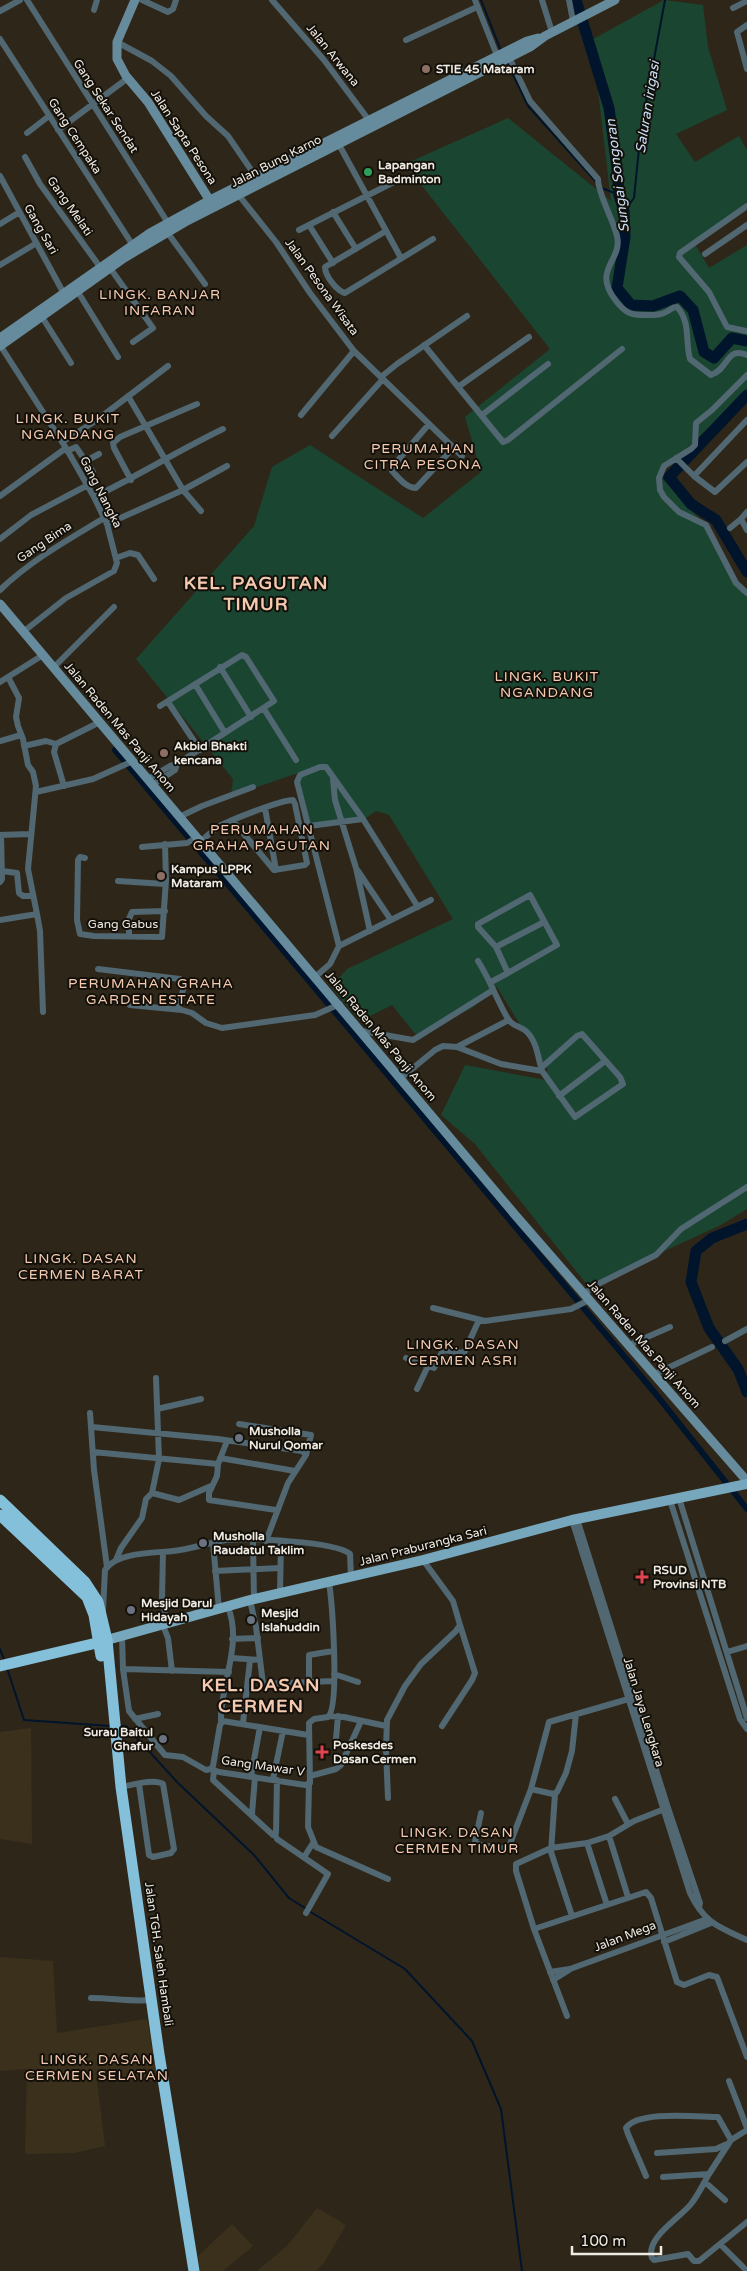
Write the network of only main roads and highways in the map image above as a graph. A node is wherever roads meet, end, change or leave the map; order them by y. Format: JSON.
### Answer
{"nodes":[{"id":1,"x":739,"y":1485,"type":"edge"},
{"id":2,"x":0,"y":1500,"type":"edge"},
{"id":3,"x":0,"y":1515,"type":"edge"},
{"id":4,"x":103,"y":1641,"type":"junction"},
{"id":5,"x":5,"y":1664,"type":"edge"},
{"id":6,"x":194,"y":2271,"type":"edge"}],
"edges":[{"from":1,"to":4,"type":"main road","name":"Jalan Praburangka Sari"},
{"from":2,"to":4,"type":"highway"},
{"from":3,"to":4,"type":"highway"},
{"from":4,"to":5,"type":"highway"},
{"from":4,"to":6,"type":"highway","name":"Jalan TGH. Saleh Hambali"}]}
